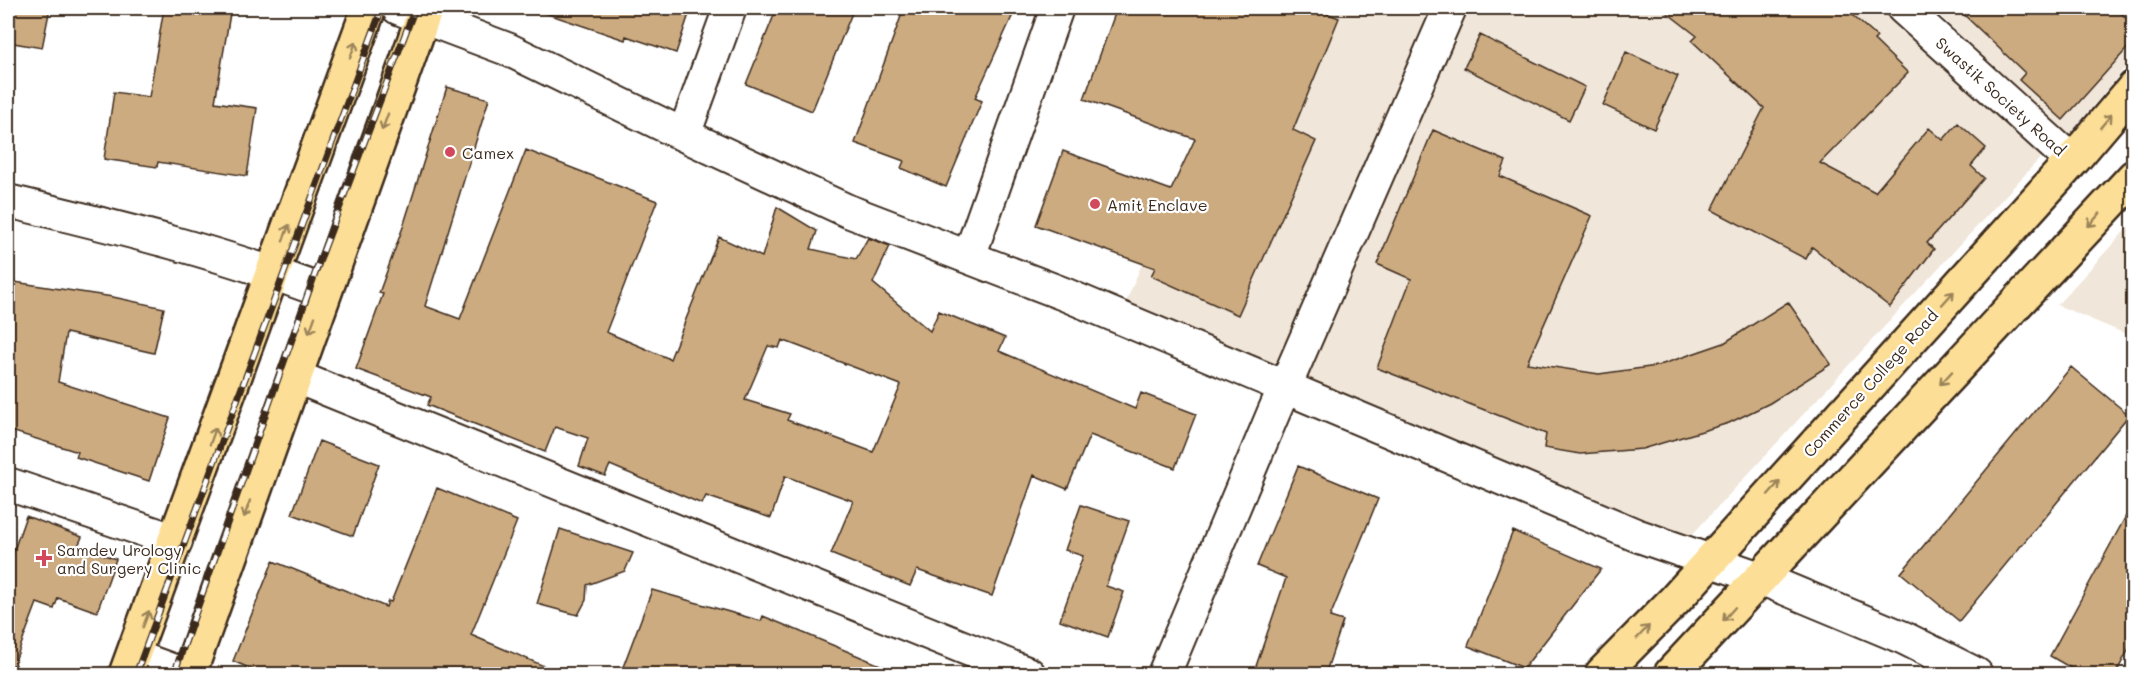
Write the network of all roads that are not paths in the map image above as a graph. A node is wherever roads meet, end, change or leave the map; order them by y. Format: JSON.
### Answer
{"nodes":[{"id":1,"x":369,"y":8,"type":"edge"},
{"id":2,"x":730,"y":8,"type":"edge"},
{"id":3,"x":1057,"y":8,"type":"edge"},
{"id":4,"x":1450,"y":8,"type":"edge"},
{"id":5,"x":1904,"y":8,"type":"edge"},
{"id":6,"x":416,"y":11,"type":"edge"},
{"id":7,"x":2133,"y":88,"type":"edge"},
{"id":8,"x":684,"y":135,"type":"junction"},
{"id":9,"x":2072,"y":161,"type":"junction"},
{"id":10,"x":2133,"y":177,"type":"edge"},
{"id":11,"x":8,"y":201,"type":"edge"},
{"id":12,"x":969,"y":257,"type":"junction"},
{"id":13,"x":272,"y":272,"type":"junction"},
{"id":14,"x":324,"y":292,"type":"junction"},
{"id":15,"x":294,"y":376,"type":"junction"},
{"id":16,"x":1286,"y":387,"type":"junction"},
{"id":17,"x":8,"y":484,"type":"edge"},
{"id":18,"x":176,"y":541,"type":"junction"},
{"id":19,"x":1709,"y":560,"type":"junction"},
{"id":20,"x":1760,"y":578,"type":"junction"},
{"id":21,"x":129,"y":665,"type":"edge"},
{"id":22,"x":182,"y":675,"type":"edge"},
{"id":23,"x":189,"y":675,"type":"edge"},
{"id":24,"x":1029,"y":675,"type":"edge"},
{"id":25,"x":1164,"y":675,"type":"edge"},
{"id":26,"x":1602,"y":675,"type":"edge"},
{"id":27,"x":1671,"y":675,"type":"edge"},
{"id":28,"x":1976,"y":675,"type":"edge"}],
"edges":[{"from":13,"to":1,"type":"main road","one_way":true},
{"from":2,"to":8,"type":"street"},
{"from":3,"to":12,"type":"street"},
{"from":4,"to":16,"type":"street"},
{"from":5,"to":9,"type":"street","name":"Swastik Society Road"},
{"from":6,"to":8,"type":"street"},
{"from":6,"to":14,"type":"main road","one_way":true},
{"from":9,"to":7,"type":"main road","name":"Commerce College Road","one_way":true},
{"from":8,"to":12,"type":"street"},
{"from":19,"to":9,"type":"main road","name":"Commerce College Road","one_way":true},
{"from":10,"to":20,"type":"main road","one_way":true},
{"from":11,"to":13,"type":"street"},
{"from":12,"to":16,"type":"street"},
{"from":13,"to":14,"type":"street"},
{"from":18,"to":13,"type":"main road","one_way":true},
{"from":14,"to":15,"type":"main road","one_way":true},
{"from":15,"to":23,"type":"main road","one_way":true},
{"from":15,"to":24,"type":"street"},
{"from":16,"to":19,"type":"street"},
{"from":16,"to":25,"type":"street"},
{"from":17,"to":18,"type":"street"},
{"from":21,"to":18,"type":"main road","one_way":true},
{"from":19,"to":20,"type":"street"},
{"from":26,"to":19,"type":"main road","name":"Commerce College Road","one_way":true},
{"from":20,"to":27,"type":"main road","one_way":true},
{"from":20,"to":28,"type":"street"},
{"from":21,"to":22,"type":"street"}]}
